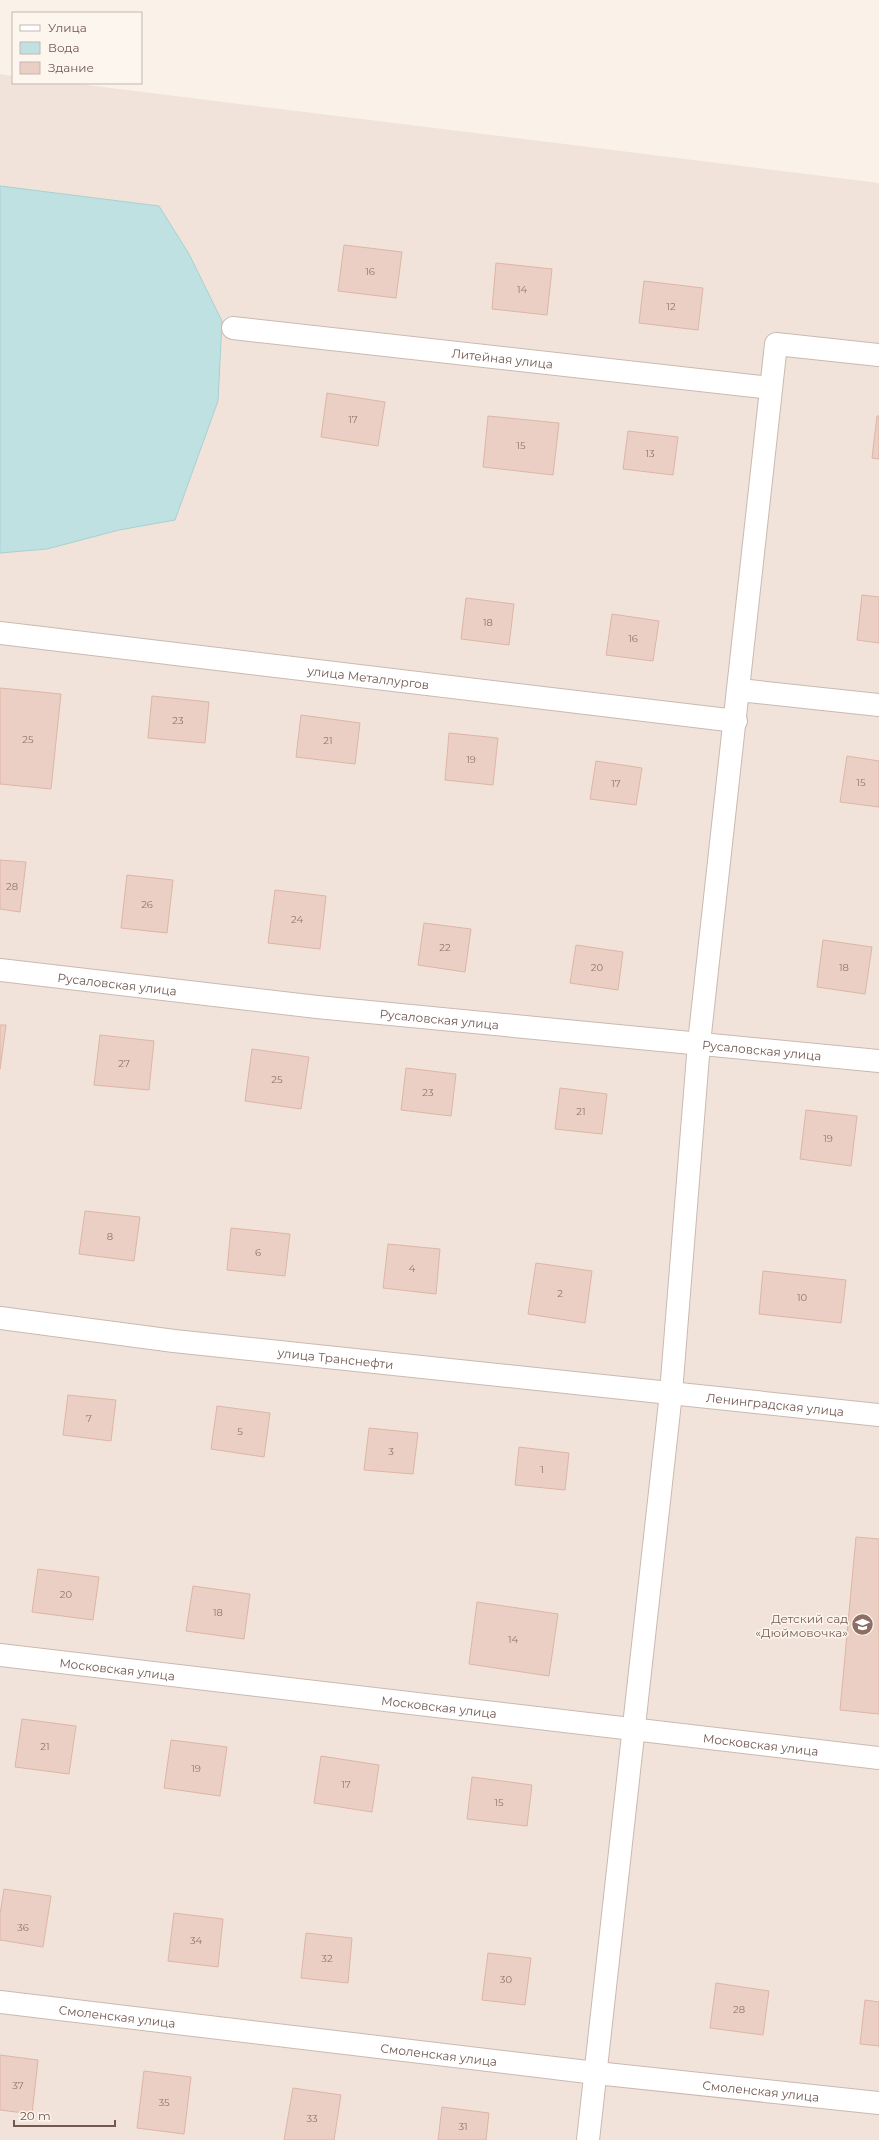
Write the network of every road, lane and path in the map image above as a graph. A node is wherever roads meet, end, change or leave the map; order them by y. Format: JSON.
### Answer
{"nodes":[{"id":1,"x":233,"y":328,"type":"dead end"},
{"id":2,"x":879,"y":355,"type":"edge"},
{"id":3,"x":772,"y":388,"type":"junction"},
{"id":4,"x":0,"y":633,"type":"edge"},
{"id":5,"x":739,"y":690,"type":"junction"},
{"id":6,"x":879,"y":705,"type":"edge"},
{"id":7,"x":736,"y":721,"type":"junction"},
{"id":8,"x":0,"y":970,"type":"edge"},
{"id":9,"x":699,"y":1044,"type":"junction"},
{"id":10,"x":879,"y":1061,"type":"edge"},
{"id":11,"x":0,"y":1318,"type":"edge"},
{"id":12,"x":671,"y":1393,"type":"junction"},
{"id":13,"x":879,"y":1415,"type":"edge"},
{"id":14,"x":0,"y":1655,"type":"edge"},
{"id":15,"x":634,"y":1730,"type":"junction"},
{"id":16,"x":879,"y":1758,"type":"edge"},
{"id":17,"x":0,"y":2002,"type":"edge"},
{"id":18,"x":596,"y":2073,"type":"junction"},
{"id":19,"x":879,"y":2103,"type":"edge"},
{"id":20,"x":588,"y":2140,"type":"edge"}],
"edges":[{"from":1,"to":3,"type":"street","name":"Литейная улица"},
{"from":2,"to":3,"type":"street"},
{"from":3,"to":5,"type":"street"},
{"from":4,"to":7,"type":"street","name":"улица Металлургов"},
{"from":5,"to":6,"type":"street"},
{"from":5,"to":7,"type":"street"},
{"from":7,"to":9,"type":"street"},
{"from":8,"to":9,"type":"street","name":"Русаловская улица"},
{"from":9,"to":10,"type":"street","name":"Русаловская улица"},
{"from":9,"to":12,"type":"street"},
{"from":11,"to":12,"type":"street","name":"улица Транснефти"},
{"from":12,"to":13,"type":"street","name":"Ленинградская улица"},
{"from":12,"to":15,"type":"street"},
{"from":14,"to":15,"type":"street","name":"Московская улица"},
{"from":15,"to":16,"type":"street","name":"Московская улица"},
{"from":15,"to":18,"type":"street"},
{"from":17,"to":18,"type":"street","name":"Смоленская улица"},
{"from":18,"to":19,"type":"street","name":"Смоленская улица"},
{"from":18,"to":20,"type":"street"}]}
